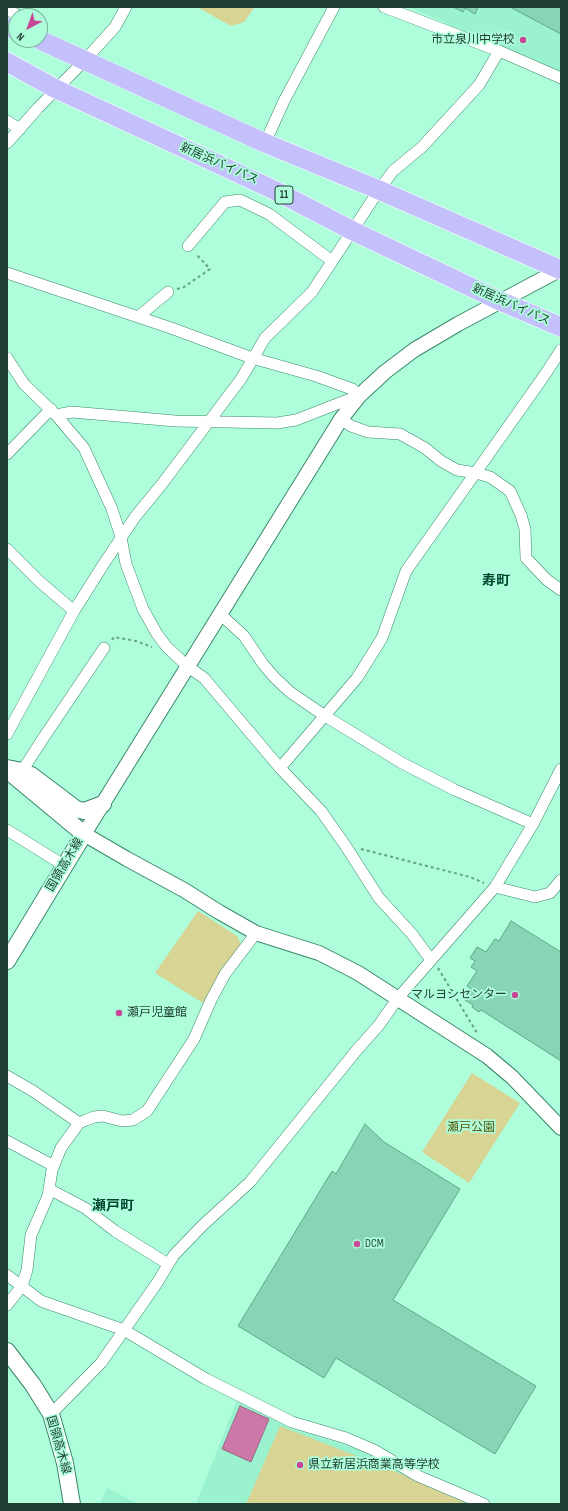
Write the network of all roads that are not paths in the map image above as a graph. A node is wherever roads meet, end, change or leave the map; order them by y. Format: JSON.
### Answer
{"nodes":[{"id":1,"x":126,"y":7,"type":"edge"},
{"id":2,"x":334,"y":7,"type":"edge"},
{"id":3,"x":384,"y":7,"type":"edge"},
{"id":4,"x":48,"y":43,"type":"edge"},
{"id":5,"x":499,"y":51,"type":"junction"},
{"id":6,"x":86,"y":59,"type":"junction"},
{"id":7,"x":7,"y":62,"type":"edge"},
{"id":8,"x":561,"y":78,"type":"edge"},
{"id":9,"x":56,"y":89,"type":"junction"},
{"id":10,"x":7,"y":121,"type":"edge"},
{"id":11,"x":20,"y":130,"type":"junction"},
{"id":12,"x":7,"y":143,"type":"edge"},
{"id":13,"x":266,"y":143,"type":"junction"},
{"id":14,"x":379,"y":190,"type":"junction"},
{"id":15,"x":353,"y":231,"type":"junction"},
{"id":16,"x":188,"y":246,"type":"road end"},
{"id":17,"x":332,"y":261,"type":"junction"},
{"id":18,"x":561,"y":269,"type":"edge"},
{"id":19,"x":7,"y":273,"type":"edge"},
{"id":20,"x":168,"y":292,"type":"road end"},
{"id":21,"x":500,"y":301,"type":"junction"},
{"id":22,"x":138,"y":317,"type":"junction"},
{"id":23,"x":561,"y":327,"type":"edge"},
{"id":24,"x":561,"y":350,"type":"edge"},
{"id":25,"x":7,"y":358,"type":"edge"},
{"id":26,"x":252,"y":358,"type":"junction"},
{"id":27,"x":360,"y":395,"type":"junction"},
{"id":28,"x":53,"y":412,"type":"junction"},
{"id":29,"x":341,"y":419,"type":"junction"},
{"id":30,"x":210,"y":421,"type":"junction"},
{"id":31,"x":7,"y":454,"type":"edge"},
{"id":32,"x":476,"y":473,"type":"junction"},
{"id":33,"x":121,"y":537,"type":"junction"},
{"id":34,"x":7,"y":549,"type":"edge"},
{"id":35,"x":561,"y":590,"type":"edge"},
{"id":36,"x":74,"y":611,"type":"junction"},
{"id":37,"x":220,"y":614,"type":"junction"},
{"id":38,"x":104,"y":648,"type":"road end"},
{"id":39,"x":187,"y":666,"type":"junction"},
{"id":40,"x":325,"y":716,"type":"junction"},
{"id":41,"x":7,"y":734,"type":"edge"},
{"id":42,"x":280,"y":768,"type":"junction"},
{"id":43,"x":561,"y":769,"type":"edge"},
{"id":44,"x":12,"y":770,"type":"edge"},
{"id":45,"x":102,"y":804,"type":"junction"},
{"id":46,"x":533,"y":824,"type":"junction"},
{"id":47,"x":7,"y":830,"type":"edge"},
{"id":48,"x":84,"y":834,"type":"junction"},
{"id":49,"x":65,"y":866,"type":"junction"},
{"id":50,"x":561,"y":880,"type":"edge"},
{"id":51,"x":494,"y":887,"type":"junction"},
{"id":52,"x":256,"y":933,"type":"junction"},
{"id":53,"x":431,"y":960,"type":"junction"},
{"id":54,"x":7,"y":961,"type":"edge"},
{"id":55,"x":398,"y":998,"type":"junction"},
{"id":56,"x":7,"y":1076,"type":"edge"},
{"id":57,"x":79,"y":1123,"type":"junction"},
{"id":58,"x":561,"y":1128,"type":"edge"},
{"id":59,"x":7,"y":1141,"type":"edge"},
{"id":60,"x":54,"y":1166,"type":"junction"},
{"id":61,"x":49,"y":1190,"type":"junction"},
{"id":62,"x":168,"y":1264,"type":"junction"},
{"id":63,"x":7,"y":1274,"type":"edge"},
{"id":64,"x":22,"y":1286,"type":"junction"},
{"id":65,"x":7,"y":1305,"type":"edge"},
{"id":66,"x":124,"y":1330,"type":"junction"},
{"id":67,"x":7,"y":1351,"type":"edge"},
{"id":68,"x":51,"y":1414,"type":"junction"},
{"id":69,"x":72,"y":1504,"type":"edge"},
{"id":70,"x":484,"y":1504,"type":"edge"}],
"edges":[{"from":1,"to":6,"type":"street"},
{"from":2,"to":13,"type":"street"},
{"from":3,"to":5,"type":"street"},
{"from":4,"to":6,"type":"highway"},
{"from":5,"to":8,"type":"street"},
{"from":5,"to":14,"type":"street"},
{"from":6,"to":9,"type":"street"},
{"from":6,"to":13,"type":"highway"},
{"from":7,"to":9,"type":"highway","name":"新居浜バイパス","number":"11"},
{"from":9,"to":11,"type":"street"},
{"from":9,"to":15,"type":"highway","name":"新居浜バイパス","number":"11"},
{"from":10,"to":11,"type":"street"},
{"from":11,"to":12,"type":"street"},
{"from":13,"to":14,"type":"highway"},
{"from":14,"to":15,"type":"street"},
{"from":14,"to":18,"type":"highway"},
{"from":15,"to":17,"type":"street"},
{"from":15,"to":21,"type":"highway","name":"新居浜バイパス","number":"11"},
{"from":16,"to":17,"type":"street"},
{"from":17,"to":26,"type":"street"},
{"from":18,"to":21,"type":"street"},
{"from":19,"to":22,"type":"street"},
{"from":20,"to":22,"type":"street"},
{"from":21,"to":23,"type":"highway","name":"新居浜バイパス","number":"11"},
{"from":21,"to":27,"type":"street"},
{"from":22,"to":26,"type":"street"},
{"from":24,"to":32,"type":"street"},
{"from":25,"to":28,"type":"street"},
{"from":26,"to":27,"type":"street"},
{"from":26,"to":30,"type":"street"},
{"from":27,"to":29,"type":"street"},
{"from":27,"to":30,"type":"street"},
{"from":28,"to":30,"type":"street"},
{"from":28,"to":31,"type":"street"},
{"from":28,"to":33,"type":"street"},
{"from":29,"to":32,"type":"street"},
{"from":29,"to":37,"type":"street"},
{"from":30,"to":33,"type":"street"},
{"from":32,"to":35,"type":"street"},
{"from":32,"to":40,"type":"street"},
{"from":33,"to":36,"type":"street"},
{"from":33,"to":39,"type":"street"},
{"from":34,"to":36,"type":"street"},
{"from":36,"to":41,"type":"street"},
{"from":37,"to":39,"type":"street"},
{"from":37,"to":40,"type":"street"},
{"from":38,"to":44,"type":"street"},
{"from":39,"to":42,"type":"street"},
{"from":39,"to":45,"type":"street"},
{"from":40,"to":42,"type":"street"},
{"from":40,"to":46,"type":"street"},
{"from":42,"to":53,"type":"street"},
{"from":43,"to":46,"type":"street"},
{"from":44,"to":45,"type":"main road"},
{"from":44,"to":48,"type":"main road","name":"国領高木線"},
{"from":45,"to":48,"type":"street"},
{"from":46,"to":51,"type":"street"},
{"from":47,"to":49,"type":"street"},
{"from":48,"to":49,"type":"main road","name":"国領高木線"},
{"from":48,"to":52,"type":"street"},
{"from":49,"to":54,"type":"main road","name":"国領高木線"},
{"from":50,"to":51,"type":"street"},
{"from":51,"to":53,"type":"street"},
{"from":52,"to":55,"type":"street"},
{"from":52,"to":57,"type":"street"},
{"from":53,"to":55,"type":"street"},
{"from":55,"to":58,"type":"street"},
{"from":55,"to":62,"type":"street"},
{"from":56,"to":57,"type":"street"},
{"from":57,"to":60,"type":"street"},
{"from":59,"to":60,"type":"street"},
{"from":60,"to":61,"type":"street"},
{"from":61,"to":62,"type":"street"},
{"from":61,"to":64,"type":"street"},
{"from":62,"to":66,"type":"street"},
{"from":63,"to":64,"type":"street"},
{"from":64,"to":65,"type":"street"},
{"from":64,"to":66,"type":"street"},
{"from":66,"to":68,"type":"street"},
{"from":66,"to":70,"type":"street"},
{"from":67,"to":68,"type":"main road","name":"国領高木線"},
{"from":68,"to":69,"type":"main road","name":"国領高木線"}]}
